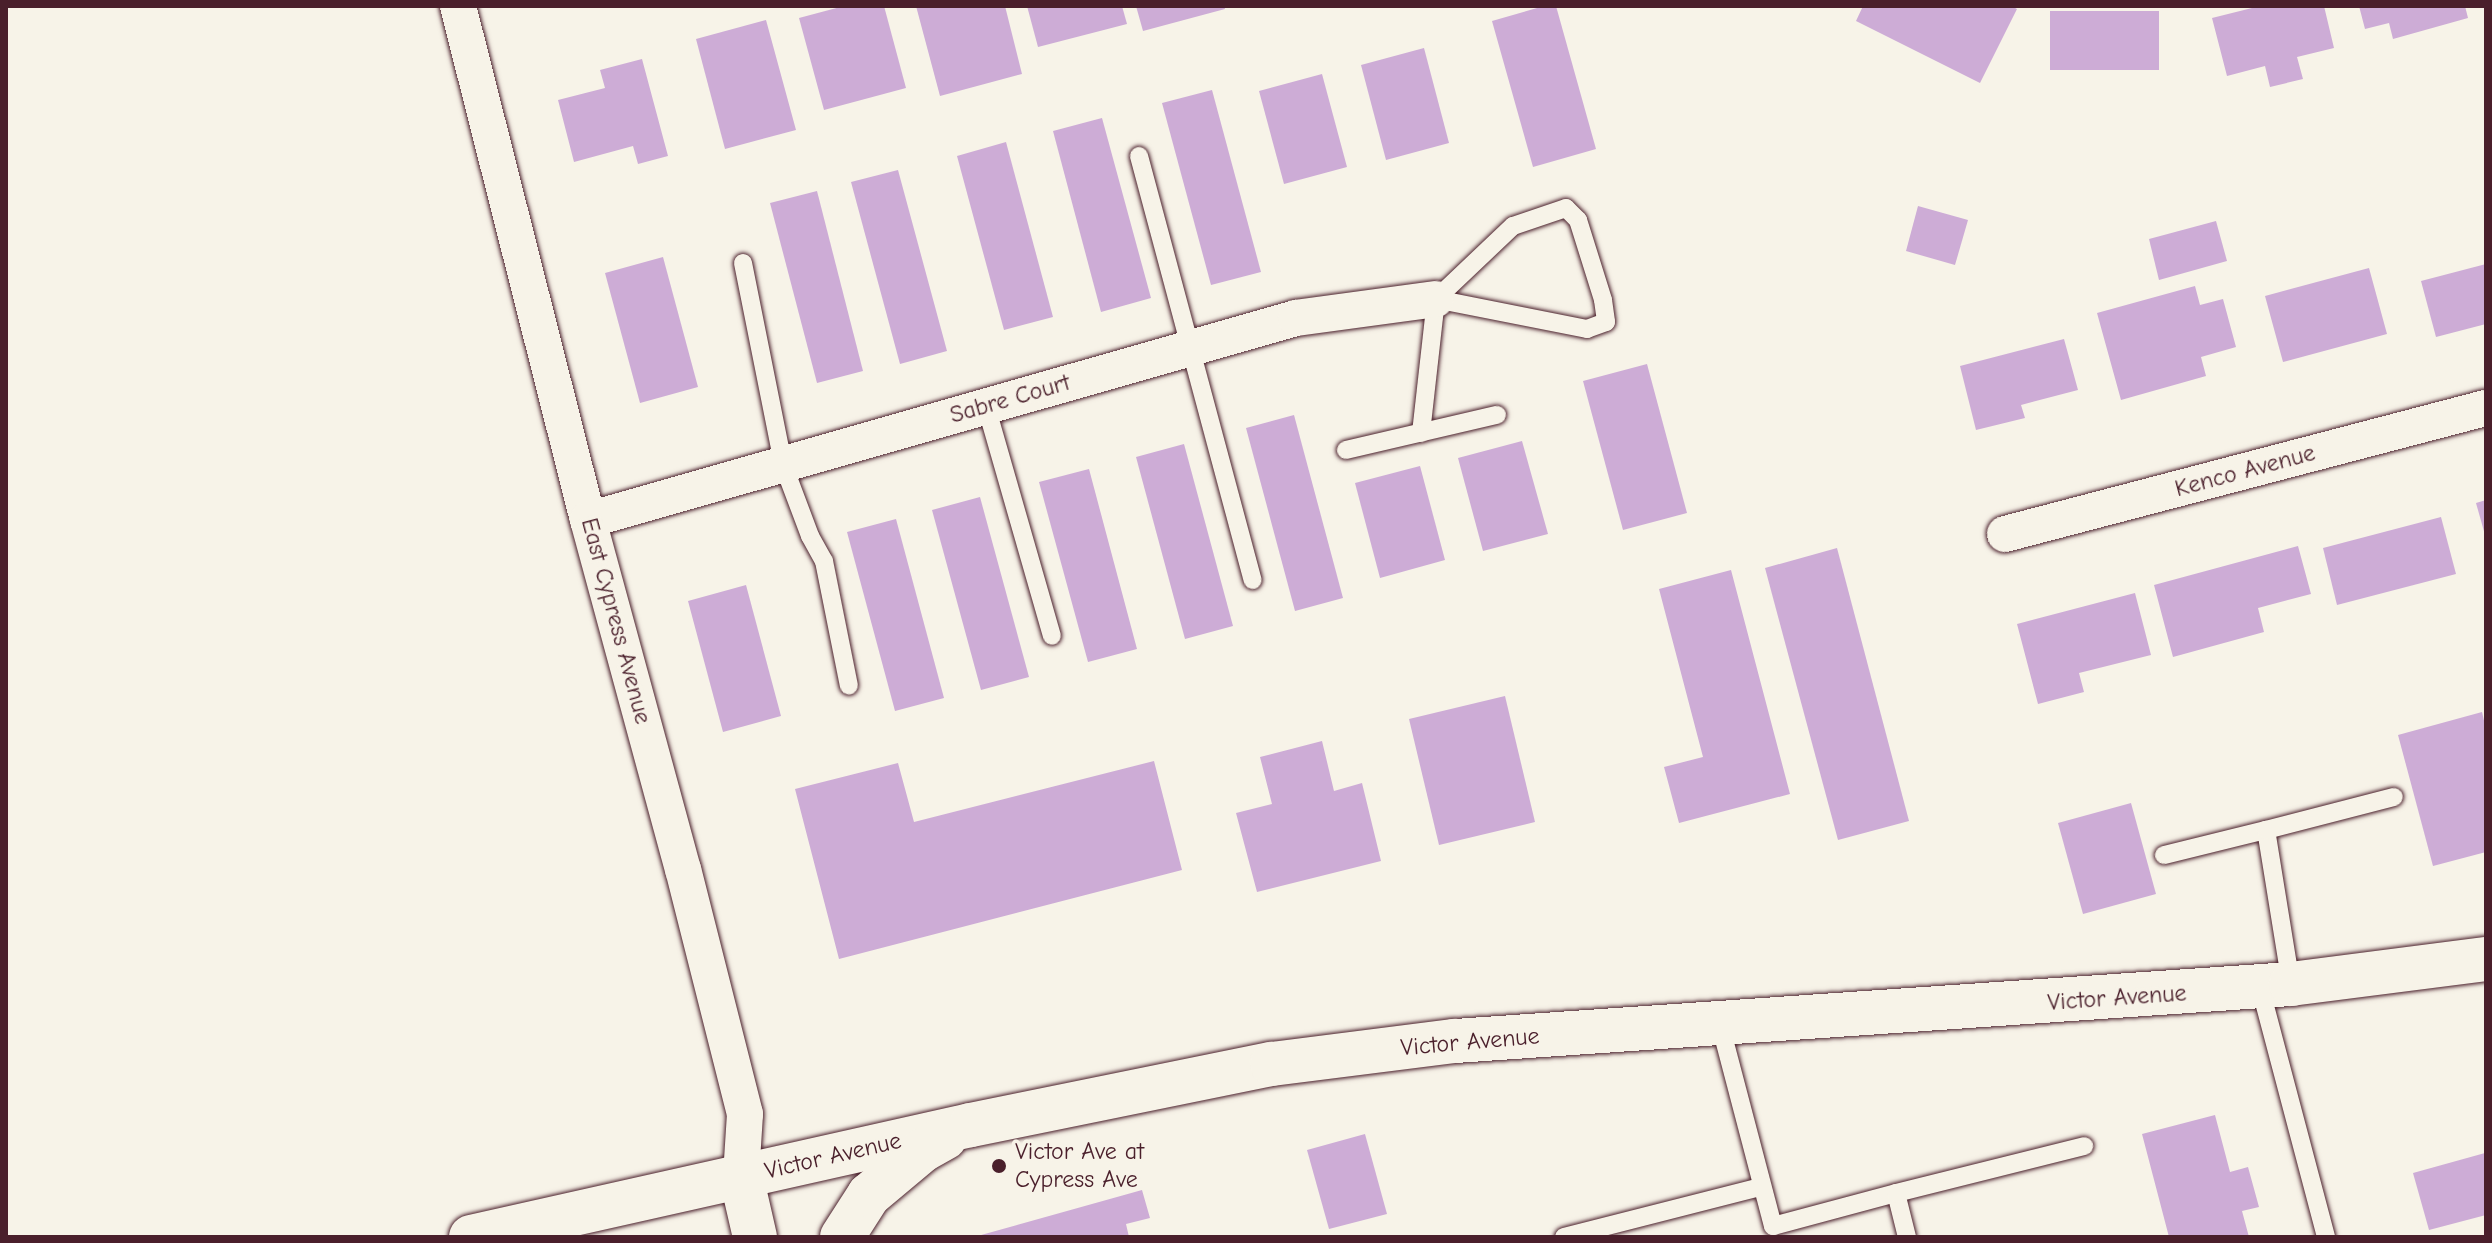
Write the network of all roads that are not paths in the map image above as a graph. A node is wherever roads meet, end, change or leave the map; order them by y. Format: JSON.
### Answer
{"nodes":[{"id":1,"x":458,"y":6,"type":"edge"},
{"id":2,"x":1139,"y":156,"type":"dead end"},
{"id":3,"x":743,"y":263,"type":"dead end"},
{"id":4,"x":1436,"y":299,"type":"junction"},
{"id":5,"x":1191,"y":348,"type":"junction"},
{"id":6,"x":986,"y":406,"type":"junction"},
{"id":7,"x":2486,"y":408,"type":"edge"},
{"id":8,"x":1497,"y":415,"type":"dead end"},
{"id":9,"x":1421,"y":433,"type":"junction"},
{"id":10,"x":1346,"y":450,"type":"dead end"},
{"id":11,"x":783,"y":464,"type":"junction"},
{"id":12,"x":588,"y":520,"type":"junction"},
{"id":13,"x":2005,"y":534,"type":"dead end"},
{"id":14,"x":1253,"y":580,"type":"dead end"},
{"id":15,"x":1052,"y":636,"type":"dead end"},
{"id":16,"x":849,"y":686,"type":"dead end"},
{"id":17,"x":2394,"y":797,"type":"dead end"},
{"id":18,"x":2266,"y":830,"type":"junction"},
{"id":19,"x":2164,"y":855,"type":"dead end"},
{"id":20,"x":2486,"y":959,"type":"edge"},
{"id":21,"x":2276,"y":986,"type":"junction"},
{"id":22,"x":1720,"y":1024,"type":"junction"},
{"id":23,"x":971,"y":1125,"type":"junction"},
{"id":24,"x":2084,"y":1146,"type":"dead end"},
{"id":25,"x":741,"y":1176,"type":"junction"},
{"id":26,"x":1760,"y":1187,"type":"junction"},
{"id":27,"x":1896,"y":1193,"type":"junction"},
{"id":28,"x":515,"y":1227,"type":"junction"},
{"id":29,"x":471,"y":1237,"type":"edge"},
{"id":30,"x":581,"y":1237,"type":"edge"},
{"id":31,"x":755,"y":1237,"type":"edge"},
{"id":32,"x":842,"y":1237,"type":"edge"},
{"id":33,"x":1564,"y":1237,"type":"edge"},
{"id":34,"x":1907,"y":1237,"type":"edge"},
{"id":35,"x":2326,"y":1237,"type":"edge"}],
"edges":[{"from":1,"to":12,"type":"street","name":"East Cypress Avenue"},
{"from":2,"to":5,"type":"lane"},
{"from":3,"to":11,"type":"lane"},
{"from":4,"to":4,"type":"lane"},
{"from":4,"to":5,"type":"street","name":"Sabre Court"},
{"from":4,"to":9,"type":"lane"},
{"from":5,"to":6,"type":"street","name":"Sabre Court"},
{"from":5,"to":14,"type":"lane"},
{"from":6,"to":11,"type":"street","name":"Sabre Court"},
{"from":6,"to":15,"type":"lane"},
{"from":7,"to":13,"type":"street","name":"Kenco Avenue"},
{"from":8,"to":9,"type":"lane"},
{"from":9,"to":10,"type":"lane"},
{"from":11,"to":12,"type":"street","name":"Sabre Court"},
{"from":11,"to":16,"type":"lane"},
{"from":12,"to":25,"type":"street","name":"East Cypress Avenue"},
{"from":17,"to":18,"type":"lane"},
{"from":18,"to":19,"type":"lane"},
{"from":18,"to":21,"type":"lane"},
{"from":20,"to":21,"type":"main road","name":"Victor Avenue"},
{"from":21,"to":22,"type":"main road","name":"Victor Avenue"},
{"from":21,"to":35,"type":"lane"},
{"from":22,"to":23,"type":"main road","name":"Victor Avenue"},
{"from":22,"to":26,"type":"lane"},
{"from":23,"to":25,"type":"main road","name":"Victor Avenue"},
{"from":23,"to":32,"type":"main road"},
{"from":24,"to":27,"type":"lane"},
{"from":25,"to":28,"type":"main road","name":"Victor Avenue"},
{"from":25,"to":31,"type":"main road","name":"East Cypress Avenue"},
{"from":26,"to":27,"type":"lane"},
{"from":26,"to":33,"type":"lane"},
{"from":27,"to":34,"type":"lane"},
{"from":28,"to":29,"type":"main road","name":"Victor Avenue"},
{"from":28,"to":30,"type":"main road"}]}
